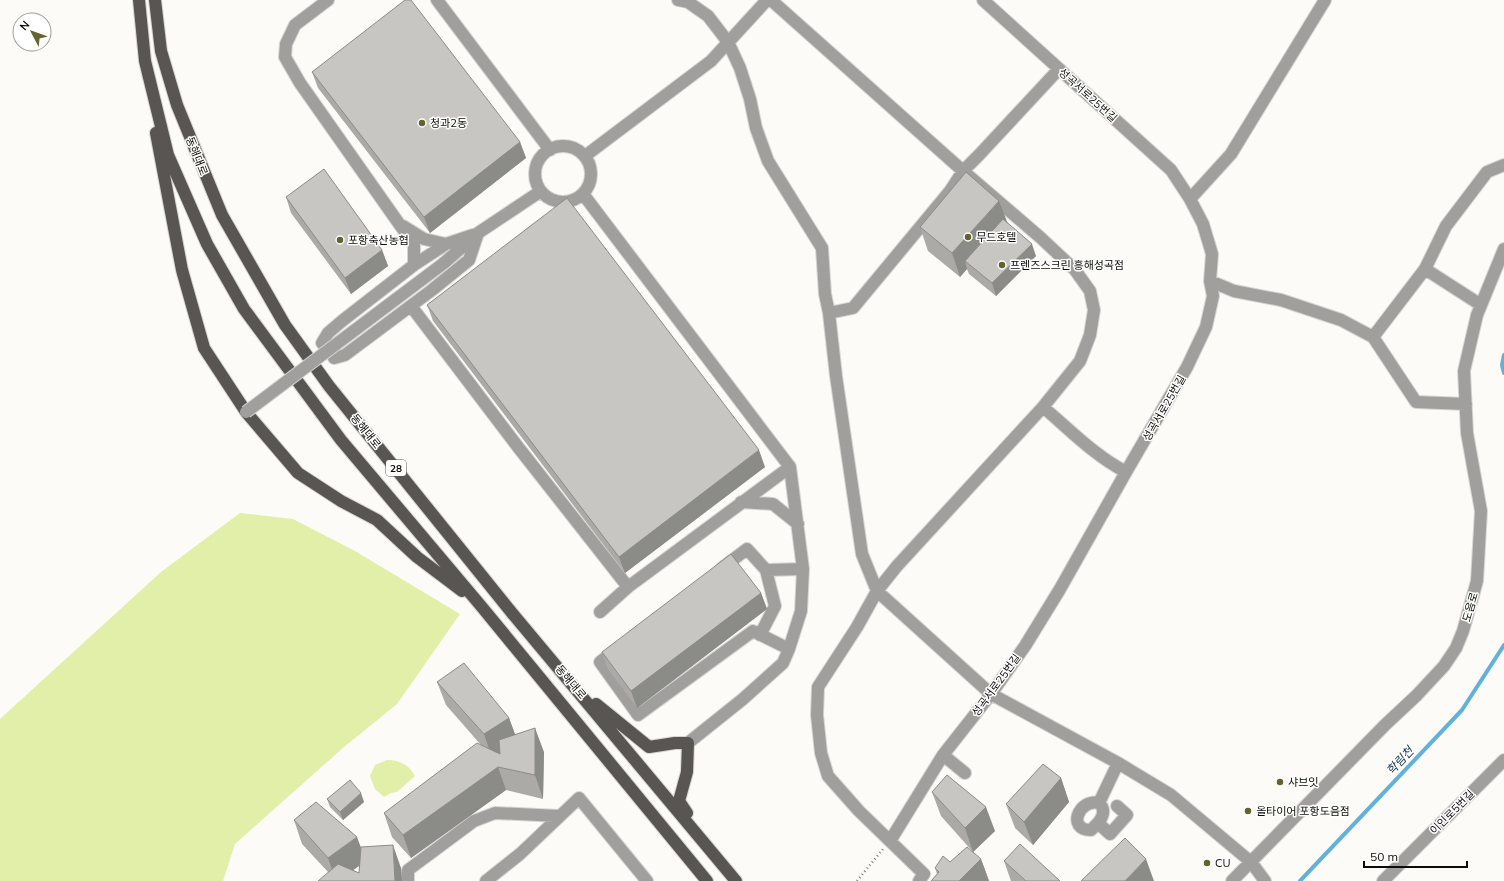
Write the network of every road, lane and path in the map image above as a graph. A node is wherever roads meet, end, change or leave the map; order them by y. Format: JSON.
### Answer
{"nodes":[{"id":1,"x":139,"y":0,"type":"edge"},
{"id":2,"x":154,"y":0,"type":"edge"},
{"id":3,"x":328,"y":0,"type":"edge"},
{"id":4,"x":437,"y":0,"type":"edge"},
{"id":5,"x":678,"y":0,"type":"edge"},
{"id":6,"x":767,"y":0,"type":"edge"},
{"id":7,"x":771,"y":0,"type":"edge"},
{"id":8,"x":983,"y":0,"type":"edge"},
{"id":9,"x":1325,"y":0,"type":"edge"},
{"id":10,"x":728,"y":42,"type":"junction"},
{"id":11,"x":145,"y":61,"type":"junction"},
{"id":12,"x":1059,"y":69,"type":"junction"},
{"id":13,"x":550,"y":150,"type":"junction"},
{"id":14,"x":585,"y":156,"type":"junction"},
{"id":15,"x":1504,"y":165,"type":"edge"},
{"id":16,"x":963,"y":171,"type":"junction"},
{"id":17,"x":541,"y":190,"type":"junction"},
{"id":18,"x":583,"y":194,"type":"junction"},
{"id":19,"x":1190,"y":199,"type":"junction"},
{"id":20,"x":399,"y":224,"type":"junction"},
{"id":21,"x":478,"y":233,"type":"junction"},
{"id":22,"x":446,"y":244,"type":"junction"},
{"id":23,"x":1504,"y":249,"type":"edge"},
{"id":24,"x":414,"y":265,"type":"junction"},
{"id":25,"x":1425,"y":269,"type":"junction"},
{"id":26,"x":1210,"y":281,"type":"junction"},
{"id":27,"x":1481,"y":305,"type":"junction"},
{"id":28,"x":411,"y":306,"type":"junction"},
{"id":29,"x":829,"y":313,"type":"junction"},
{"id":30,"x":1373,"y":337,"type":"junction"},
{"id":31,"x":322,"y":342,"type":"dead end"},
{"id":32,"x":334,"y":358,"type":"dead end"},
{"id":33,"x":1466,"y":404,"type":"junction"},
{"id":34,"x":1043,"y":408,"type":"junction"},
{"id":35,"x":246,"y":412,"type":"junction"},
{"id":36,"x":790,"y":467,"type":"junction"},
{"id":37,"x":1126,"y":472,"type":"junction"},
{"id":38,"x":741,"y":502,"type":"junction"},
{"id":39,"x":695,"y":521,"type":"dead end"},
{"id":40,"x":798,"y":524,"type":"junction"},
{"id":41,"x":702,"y":532,"type":"junction"},
{"id":42,"x":803,"y":569,"type":"junction"},
{"id":43,"x":766,"y":570,"type":"junction"},
{"id":44,"x":715,"y":573,"type":"edge"},
{"id":45,"x":628,"y":586,"type":"junction"},
{"id":46,"x":877,"y":591,"type":"junction"},
{"id":47,"x":481,"y":606,"type":"junction"},
{"id":48,"x":600,"y":612,"type":"dead end"},
{"id":49,"x":760,"y":635,"type":"junction"},
{"id":50,"x":627,"y":641,"type":"edge"},
{"id":51,"x":789,"y":649,"type":"junction"},
{"id":52,"x":574,"y":685,"type":"junction"},
{"id":53,"x":991,"y":694,"type":"junction"},
{"id":54,"x":688,"y":743,"type":"junction"},
{"id":55,"x":943,"y":755,"type":"junction"},
{"id":56,"x":1504,"y":760,"type":"edge"},
{"id":57,"x":1118,"y":763,"type":"junction"},
{"id":58,"x":965,"y":773,"type":"dead end"},
{"id":59,"x":1099,"y":803,"type":"junction"},
{"id":60,"x":1117,"y":806,"type":"dead end"},
{"id":61,"x":559,"y":816,"type":"junction"},
{"id":62,"x":1098,"y":823,"type":"junction"},
{"id":63,"x":890,"y":841,"type":"junction"},
{"id":64,"x":689,"y":859,"type":"junction"},
{"id":65,"x":1251,"y":862,"type":"junction"},
{"id":66,"x":726,"y":868,"type":"junction"},
{"id":67,"x":408,"y":881,"type":"edge"},
{"id":68,"x":486,"y":881,"type":"edge"},
{"id":69,"x":647,"y":881,"type":"edge"},
{"id":70,"x":700,"y":881,"type":"edge"},
{"id":71,"x":707,"y":881,"type":"edge"},
{"id":72,"x":737,"y":881,"type":"edge"},
{"id":73,"x":857,"y":881,"type":"edge"},
{"id":74,"x":919,"y":881,"type":"edge"},
{"id":75,"x":1232,"y":881,"type":"edge"},
{"id":76,"x":1265,"y":881,"type":"edge"},
{"id":77,"x":1383,"y":881,"type":"edge"}],
"edges":[{"from":1,"to":11,"type":"main road"},
{"from":2,"to":52,"type":"main road","name":"동해대로","number":"28"},
{"from":3,"to":20,"type":"street"},
{"from":4,"to":13,"type":"street"},
{"from":5,"to":10,"type":"street"},
{"from":6,"to":10,"type":"street"},
{"from":7,"to":16,"type":"street"},
{"from":8,"to":12,"type":"street","name":"성곡서로25번길"},
{"from":9,"to":19,"type":"street"},
{"from":10,"to":14,"type":"street"},
{"from":10,"to":29,"type":"street"},
{"from":11,"to":35,"type":"main road"},
{"from":11,"to":47,"type":"main road"},
{"from":12,"to":16,"type":"street"},
{"from":12,"to":19,"type":"street","name":"성곡서로25번길"},
{"from":13,"to":14,"type":"street"},
{"from":13,"to":17,"type":"street"},
{"from":14,"to":18,"type":"street"},
{"from":15,"to":25,"type":"street"},
{"from":16,"to":29,"type":"street"},
{"from":16,"to":34,"type":"street"},
{"from":17,"to":18,"type":"street"},
{"from":17,"to":21,"type":"street"},
{"from":18,"to":36,"type":"street"},
{"from":19,"to":26,"type":"street","name":"성곡서로25번길"},
{"from":20,"to":22,"type":"street"},
{"from":20,"to":24,"type":"street"},
{"from":21,"to":22,"type":"street"},
{"from":21,"to":28,"type":"street"},
{"from":21,"to":35,"type":"street","bridge":true},
{"from":22,"to":24,"type":"street"},
{"from":23,"to":27,"type":"street","name":"도음로"},
{"from":24,"to":31,"type":"street"},
{"from":25,"to":27,"type":"street"},
{"from":25,"to":30,"type":"street"},
{"from":26,"to":30,"type":"street"},
{"from":26,"to":37,"type":"street","name":"성곡서로25번길"},
{"from":27,"to":33,"type":"street","name":"도음로"},
{"from":28,"to":32,"type":"street"},
{"from":28,"to":45,"type":"street"},
{"from":29,"to":46,"type":"street"},
{"from":30,"to":33,"type":"street"},
{"from":33,"to":65,"type":"street","name":"도음로"},
{"from":34,"to":37,"type":"street"},
{"from":34,"to":46,"type":"street"},
{"from":35,"to":47,"type":"main road"},
{"from":36,"to":38,"type":"street"},
{"from":36,"to":40,"type":"street"},
{"from":37,"to":53,"type":"street","name":"성곡서로25번길"},
{"from":38,"to":40,"type":"street"},
{"from":38,"to":41,"type":"street"},
{"from":39,"to":41,"type":"street"},
{"from":40,"to":42,"type":"street"},
{"from":41,"to":45,"type":"street"},
{"from":42,"to":43,"type":"street"},
{"from":42,"to":51,"type":"street"},
{"from":43,"to":44,"type":"street"},
{"from":43,"to":49,"type":"street"},
{"from":45,"to":48,"type":"street"},
{"from":46,"to":53,"type":"street"},
{"from":46,"to":63,"type":"street"},
{"from":47,"to":64,"type":"main road"},
{"from":49,"to":50,"type":"street"},
{"from":49,"to":51,"type":"street"},
{"from":51,"to":54,"type":"street"},
{"from":52,"to":54,"type":"main road"},
{"from":52,"to":66,"type":"main road","name":"동해대로","number":"28"},
{"from":53,"to":55,"type":"street","name":"성곡서로25번길"},
{"from":53,"to":57,"type":"street"},
{"from":54,"to":66,"type":"main road"},
{"from":55,"to":58,"type":"street"},
{"from":55,"to":63,"type":"street","name":"성곡서로25번길"},
{"from":56,"to":77,"type":"street","name":"이인로5번길"},
{"from":57,"to":59,"type":"street"},
{"from":57,"to":65,"type":"street"},
{"from":59,"to":62,"type":"street"},
{"from":59,"to":62,"type":"street"},
{"from":60,"to":62,"type":"street"},
{"from":61,"to":67,"type":"street"},
{"from":61,"to":68,"type":"street"},
{"from":61,"to":69,"type":"street"},
{"from":63,"to":73,"type":"path"},
{"from":63,"to":74,"type":"street"},
{"from":64,"to":70,"type":"main road"},
{"from":64,"to":71,"type":"main road"},
{"from":65,"to":75,"type":"street","name":"도음로"},
{"from":65,"to":76,"type":"street"},
{"from":66,"to":72,"type":"main road","name":"동해대로","number":"28"}]}
